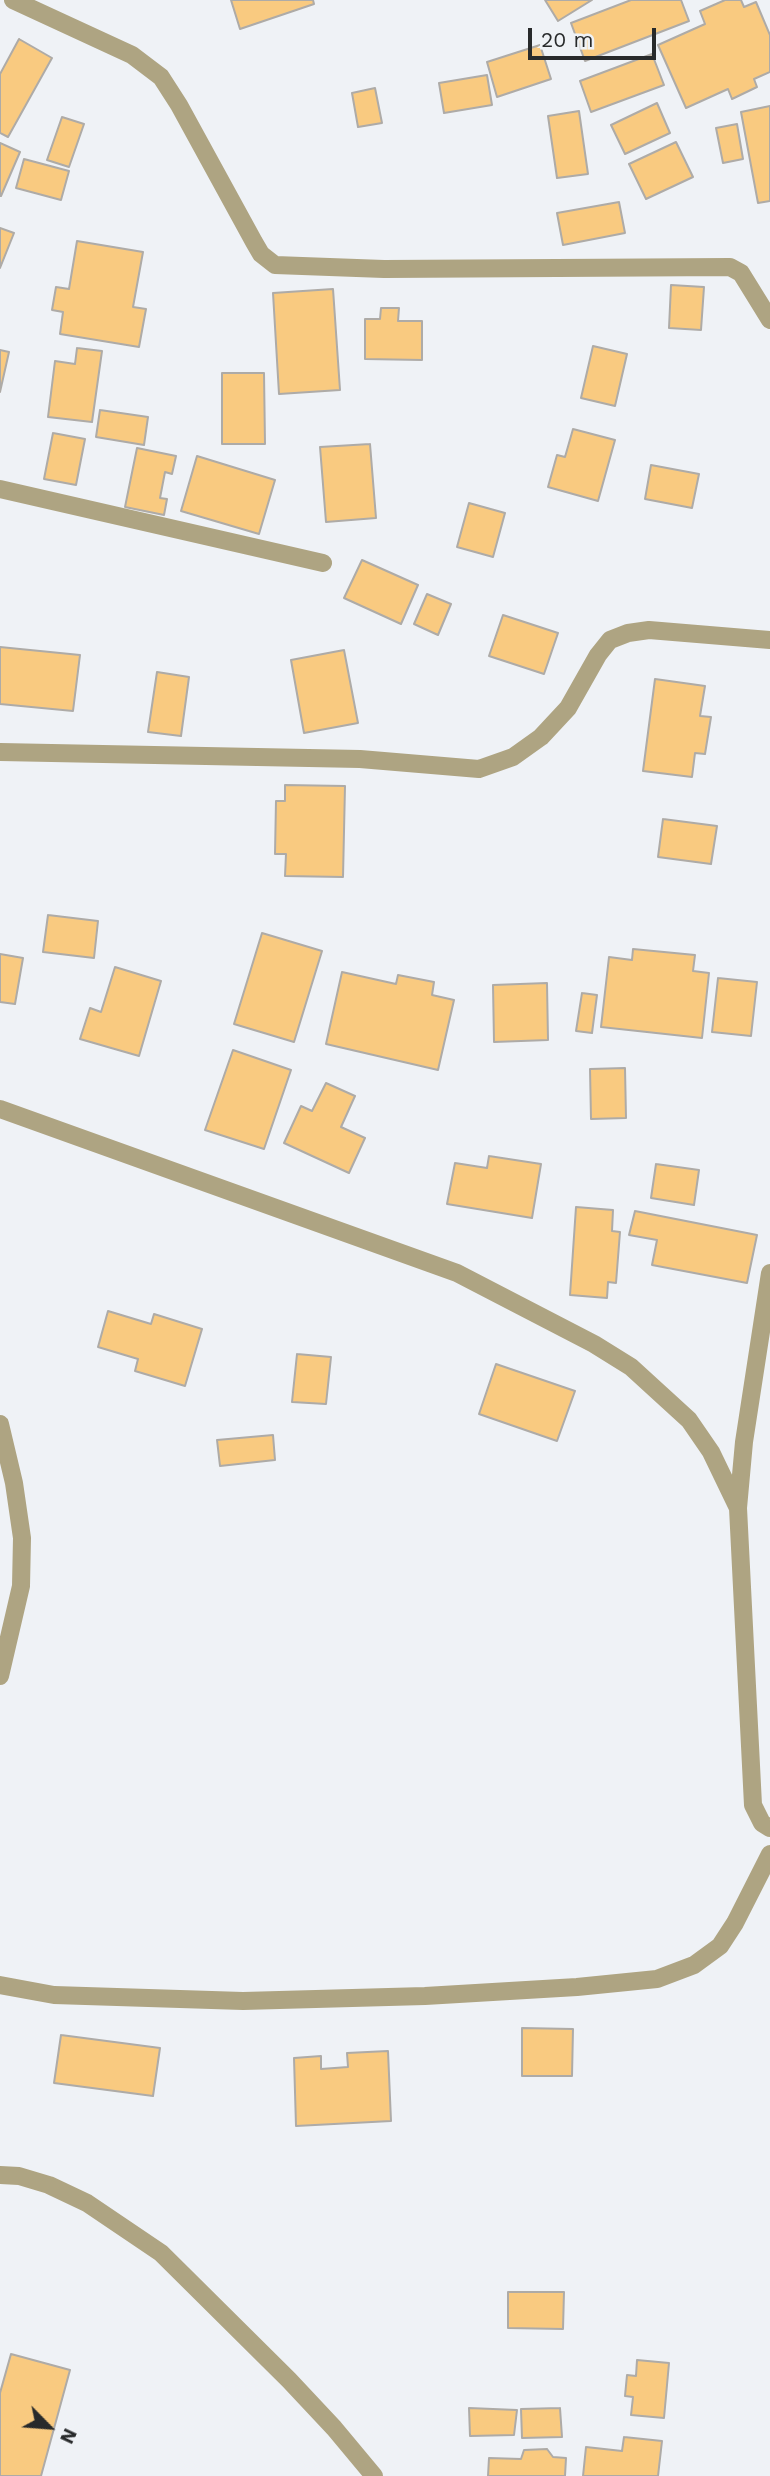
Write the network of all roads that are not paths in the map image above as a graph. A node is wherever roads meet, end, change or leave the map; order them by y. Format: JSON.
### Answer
{"nodes":[{"id":1,"x":13,"y":0,"type":"edge"},
{"id":2,"x":770,"y":320,"type":"edge"},
{"id":3,"x":0,"y":489,"type":"edge"},
{"id":4,"x":323,"y":563,"type":"dead end"},
{"id":5,"x":770,"y":640,"type":"edge"},
{"id":6,"x":0,"y":752,"type":"edge"},
{"id":7,"x":0,"y":1109,"type":"edge"},
{"id":8,"x":770,"y":1273,"type":"edge"},
{"id":9,"x":0,"y":1424,"type":"edge"},
{"id":10,"x":738,"y":1508,"type":"junction"},
{"id":11,"x":0,"y":1676,"type":"edge"},
{"id":12,"x":770,"y":1828,"type":"edge"},
{"id":13,"x":770,"y":1854,"type":"edge"},
{"id":14,"x":0,"y":1985,"type":"edge"},
{"id":15,"x":0,"y":2175,"type":"edge"},
{"id":16,"x":374,"y":2476,"type":"edge"}],
"edges":[{"from":1,"to":2,"type":"street"},
{"from":3,"to":4,"type":"street"},
{"from":5,"to":6,"type":"street"},
{"from":7,"to":10,"type":"street"},
{"from":8,"to":10,"type":"street"},
{"from":9,"to":11,"type":"street"},
{"from":10,"to":12,"type":"street"},
{"from":13,"to":14,"type":"street"},
{"from":15,"to":16,"type":"street"}]}
